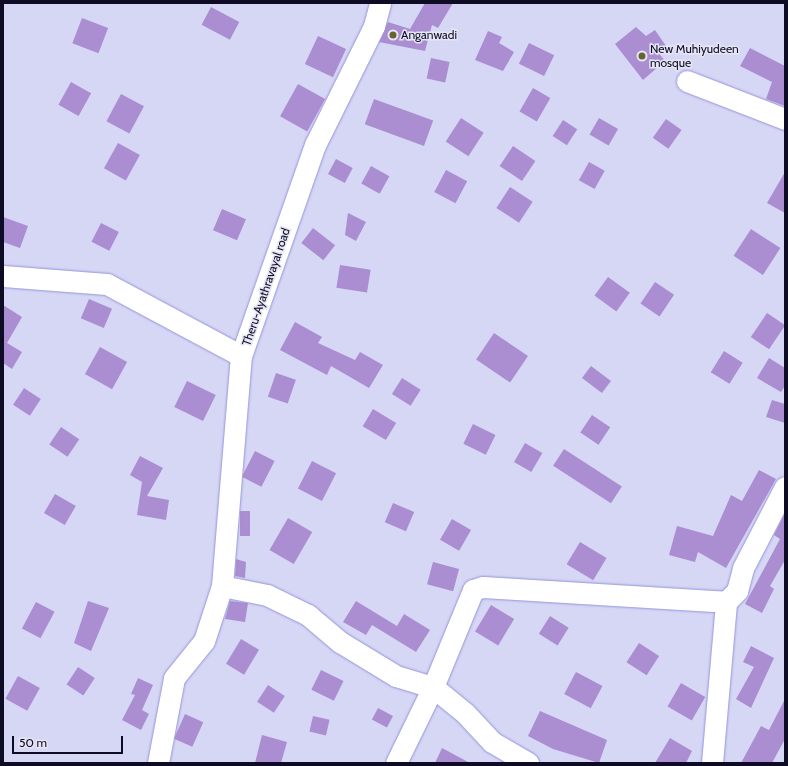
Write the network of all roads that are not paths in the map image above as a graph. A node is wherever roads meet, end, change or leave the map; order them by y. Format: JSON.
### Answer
{"nodes":[{"id":1,"x":380,"y":3,"type":"edge"},
{"id":2,"x":687,"y":81,"type":"dead end"},
{"id":3,"x":785,"y":119,"type":"edge"},
{"id":4,"x":3,"y":276,"type":"edge"},
{"id":5,"x":241,"y":356,"type":"junction"},
{"id":6,"x":785,"y":487,"type":"edge"},
{"id":7,"x":222,"y":586,"type":"junction"},
{"id":8,"x":726,"y":602,"type":"junction"},
{"id":9,"x":433,"y":687,"type":"junction"},
{"id":10,"x":158,"y":763,"type":"edge"},
{"id":11,"x":396,"y":763,"type":"edge"},
{"id":12,"x":528,"y":763,"type":"edge"},
{"id":13,"x":712,"y":763,"type":"edge"}],
"edges":[{"from":1,"to":5,"type":"street","name":"Theru-Ayathravayal road"},
{"from":2,"to":3,"type":"street"},
{"from":4,"to":5,"type":"street","name":"Theru-Ayathravayal road"},
{"from":5,"to":7,"type":"street"},
{"from":6,"to":8,"type":"street"},
{"from":7,"to":9,"type":"street"},
{"from":7,"to":10,"type":"street"},
{"from":8,"to":9,"type":"street"},
{"from":8,"to":13,"type":"street"},
{"from":9,"to":11,"type":"street"},
{"from":9,"to":12,"type":"street"}]}
